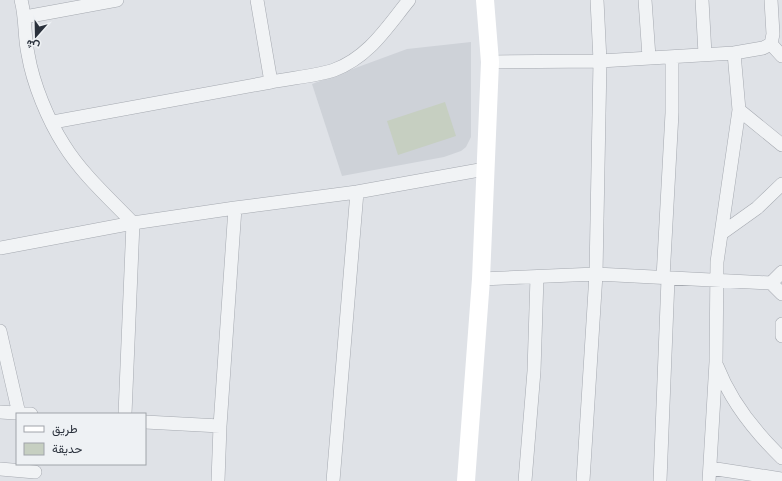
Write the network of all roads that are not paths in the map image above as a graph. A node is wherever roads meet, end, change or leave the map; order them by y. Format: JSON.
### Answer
{"nodes":[{"id":1,"x":21,"y":0,"type":"edge"},
{"id":2,"x":117,"y":0,"type":"edge"},
{"id":3,"x":257,"y":0,"type":"edge"},
{"id":4,"x":409,"y":0,"type":"edge"},
{"id":5,"x":485,"y":0,"type":"edge"},
{"id":6,"x":598,"y":0,"type":"edge"},
{"id":7,"x":645,"y":0,"type":"edge"},
{"id":8,"x":702,"y":0,"type":"edge"},
{"id":9,"x":771,"y":0,"type":"edge"},
{"id":10,"x":25,"y":17,"type":"junction"},
{"id":11,"x":770,"y":44,"type":"junction"},
{"id":12,"x":734,"y":53,"type":"junction"},
{"id":13,"x":705,"y":54,"type":"junction"},
{"id":14,"x":782,"y":56,"type":"edge"},
{"id":15,"x":649,"y":57,"type":"junction"},
{"id":16,"x":672,"y":57,"type":"junction"},
{"id":17,"x":600,"y":61,"type":"junction"},
{"id":18,"x":490,"y":62,"type":"junction"},
{"id":19,"x":271,"y":82,"type":"junction"},
{"id":20,"x":739,"y":110,"type":"junction"},
{"id":21,"x":53,"y":122,"type":"junction"},
{"id":22,"x":782,"y":145,"type":"edge"},
{"id":23,"x":485,"y":169,"type":"junction"},
{"id":24,"x":782,"y":184,"type":"edge"},
{"id":25,"x":357,"y":192,"type":"junction"},
{"id":26,"x":235,"y":208,"type":"junction"},
{"id":27,"x":132,"y":223,"type":"junction"},
{"id":28,"x":722,"y":232,"type":"junction"},
{"id":29,"x":0,"y":248,"type":"edge"},
{"id":30,"x":782,"y":272,"type":"edge"},
{"id":31,"x":596,"y":274,"type":"junction"},
{"id":32,"x":537,"y":277,"type":"junction"},
{"id":33,"x":665,"y":278,"type":"junction"},
{"id":34,"x":481,"y":279,"type":"junction"},
{"id":35,"x":716,"y":281,"type":"junction"},
{"id":36,"x":771,"y":283,"type":"junction"},
{"id":37,"x":782,"y":294,"type":"edge"},
{"id":38,"x":782,"y":324,"type":"edge"},
{"id":39,"x":0,"y":331,"type":"edge"},
{"id":40,"x":782,"y":336,"type":"edge"},
{"id":41,"x":716,"y":362,"type":"junction"},
{"id":42,"x":0,"y":412,"type":"edge"},
{"id":43,"x":16,"y":413,"type":"edge"},
{"id":44,"x":23,"y":413,"type":"edge"},
{"id":45,"x":125,"y":413,"type":"edge"},
{"id":46,"x":146,"y":422,"type":"edge"},
{"id":47,"x":220,"y":426,"type":"junction"},
{"id":48,"x":782,"y":458,"type":"edge"},
{"id":49,"x":710,"y":468,"type":"junction"},
{"id":50,"x":0,"y":469,"type":"edge"},
{"id":51,"x":34,"y":472,"type":"edge"},
{"id":52,"x":782,"y":479,"type":"edge"},
{"id":53,"x":218,"y":481,"type":"edge"},
{"id":54,"x":333,"y":481,"type":"edge"},
{"id":55,"x":466,"y":481,"type":"edge"},
{"id":56,"x":525,"y":481,"type":"edge"},
{"id":57,"x":583,"y":481,"type":"edge"},
{"id":58,"x":660,"y":481,"type":"edge"},
{"id":59,"x":709,"y":481,"type":"edge"}],
"edges":[{"from":1,"to":10,"type":"street"},
{"from":2,"to":10,"type":"street"},
{"from":3,"to":19,"type":"street"},
{"from":4,"to":19,"type":"street"},
{"from":5,"to":18,"type":"street"},
{"from":6,"to":17,"type":"street"},
{"from":7,"to":15,"type":"street"},
{"from":8,"to":13,"type":"street"},
{"from":9,"to":11,"type":"street"},
{"from":10,"to":21,"type":"street"},
{"from":11,"to":12,"type":"street"},
{"from":11,"to":14,"type":"street"},
{"from":12,"to":13,"type":"street"},
{"from":12,"to":20,"type":"street"},
{"from":13,"to":16,"type":"street"},
{"from":15,"to":16,"type":"street"},
{"from":15,"to":17,"type":"street"},
{"from":16,"to":33,"type":"street"},
{"from":17,"to":18,"type":"street"},
{"from":17,"to":31,"type":"street"},
{"from":18,"to":23,"type":"street"},
{"from":19,"to":21,"type":"street"},
{"from":20,"to":22,"type":"street"},
{"from":20,"to":28,"type":"street"},
{"from":21,"to":27,"type":"street"},
{"from":23,"to":25,"type":"street"},
{"from":23,"to":34,"type":"street"},
{"from":24,"to":28,"type":"street"},
{"from":25,"to":26,"type":"street"},
{"from":25,"to":54,"type":"street"},
{"from":26,"to":27,"type":"street"},
{"from":26,"to":47,"type":"street"},
{"from":27,"to":29,"type":"street"},
{"from":27,"to":45,"type":"street"},
{"from":28,"to":35,"type":"street"},
{"from":30,"to":36,"type":"street"},
{"from":31,"to":32,"type":"street"},
{"from":31,"to":33,"type":"street"},
{"from":31,"to":57,"type":"street"},
{"from":32,"to":34,"type":"street"},
{"from":32,"to":56,"type":"street"},
{"from":33,"to":35,"type":"street"},
{"from":33,"to":58,"type":"street"},
{"from":34,"to":55,"type":"street"},
{"from":35,"to":36,"type":"street"},
{"from":35,"to":41,"type":"street"},
{"from":36,"to":37,"type":"street"},
{"from":38,"to":40,"type":"street"},
{"from":39,"to":44,"type":"street"},
{"from":41,"to":48,"type":"street"},
{"from":41,"to":49,"type":"street"},
{"from":42,"to":43,"type":"street"},
{"from":46,"to":47,"type":"street"},
{"from":47,"to":53,"type":"street"},
{"from":49,"to":52,"type":"street"},
{"from":49,"to":59,"type":"street"},
{"from":50,"to":51,"type":"street"}]}
